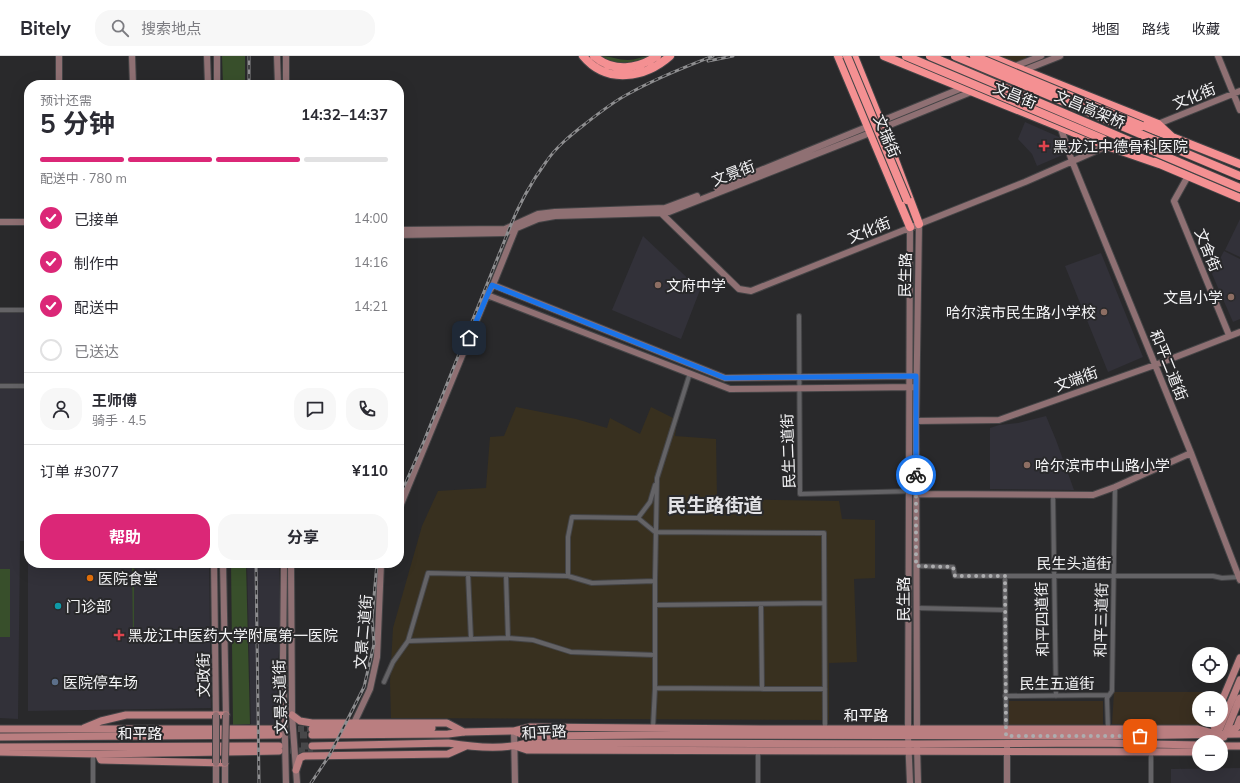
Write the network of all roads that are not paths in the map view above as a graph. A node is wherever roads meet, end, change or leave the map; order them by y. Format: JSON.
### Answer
{"nodes":[{"id":1,"x":59,"y":56,"type":"edge"},
{"id":2,"x":132,"y":56,"type":"edge"},
{"id":3,"x":207,"y":56,"type":"edge"},
{"id":4,"x":217,"y":56,"type":"edge"},
{"id":5,"x":278,"y":56,"type":"edge"},
{"id":6,"x":286,"y":56,"type":"edge"},
{"id":7,"x":583,"y":56,"type":"edge"},
{"id":8,"x":594,"y":56,"type":"edge"},
{"id":9,"x":657,"y":56,"type":"edge"},
{"id":10,"x":670,"y":56,"type":"edge"},
{"id":11,"x":838,"y":56,"type":"edge"},
{"id":12,"x":847,"y":56,"type":"edge"},
{"id":13,"x":854,"y":56,"type":"edge"},
{"id":14,"x":884,"y":56,"type":"edge"},
{"id":15,"x":906,"y":56,"type":"edge"},
{"id":16,"x":930,"y":56,"type":"edge"},
{"id":17,"x":955,"y":56,"type":"edge"},
{"id":18,"x":974,"y":56,"type":"edge"},
{"id":19,"x":988,"y":56,"type":"edge"},
{"id":20,"x":1042,"y":56,"type":"edge"},
{"id":21,"x":1060,"y":56,"type":"edge"},
{"id":22,"x":1218,"y":56,"type":"edge"},
{"id":23,"x":1033,"y":60,"type":"edge"},
{"id":24,"x":1015,"y":67,"type":"junction"},
{"id":25,"x":1024,"y":70,"type":"junction"},
{"id":26,"x":1040,"y":78,"type":"junction"},
{"id":27,"x":59,"y":80,"type":"edge"},
{"id":28,"x":132,"y":80,"type":"edge"},
{"id":29,"x":208,"y":80,"type":"edge"},
{"id":30,"x":217,"y":80,"type":"edge"},
{"id":31,"x":278,"y":80,"type":"edge"},
{"id":32,"x":286,"y":80,"type":"edge"},
{"id":33,"x":962,"y":88,"type":"junction"},
{"id":34,"x":1240,"y":91,"type":"edge"},
{"id":35,"x":972,"y":92,"type":"junction"},
{"id":36,"x":1234,"y":93,"type":"junction"},
{"id":37,"x":1240,"y":110,"type":"edge"},
{"id":38,"x":882,"y":124,"type":"junction"},
{"id":39,"x":1158,"y":124,"type":"junction"},
{"id":40,"x":1061,"y":128,"type":"junction"},
{"id":41,"x":869,"y":130,"type":"junction"},
{"id":42,"x":1172,"y":137,"type":"junction"},
{"id":43,"x":1107,"y":146,"type":"junction"},
{"id":44,"x":1072,"y":161,"type":"junction"},
{"id":45,"x":1159,"y":164,"type":"junction"},
{"id":46,"x":1240,"y":164,"type":"edge"},
{"id":47,"x":1188,"y":176,"type":"junction"},
{"id":48,"x":1240,"y":176,"type":"edge"},
{"id":49,"x":1240,"y":188,"type":"edge"},
{"id":50,"x":1240,"y":198,"type":"edge"},
{"id":51,"x":662,"y":213,"type":"junction"},
{"id":52,"x":0,"y":222,"type":"edge"},
{"id":53,"x":24,"y":222,"type":"edge"},
{"id":54,"x":920,"y":224,"type":"junction"},
{"id":55,"x":516,"y":228,"type":"junction"},
{"id":56,"x":910,"y":228,"type":"junction"},
{"id":57,"x":404,"y":230,"type":"edge"},
{"id":58,"x":404,"y":235,"type":"edge"},
{"id":59,"x":492,"y":285,"type":"junction"},
{"id":60,"x":487,"y":296,"type":"junction"},
{"id":61,"x":0,"y":310,"type":"edge"},
{"id":62,"x":24,"y":310,"type":"edge"},
{"id":63,"x":799,"y":316,"type":"dead end"},
{"id":64,"x":1240,"y":332,"type":"edge"},
{"id":65,"x":1229,"y":335,"type":"junction"},
{"id":66,"x":1155,"y":365,"type":"junction"},
{"id":67,"x":690,"y":373,"type":"junction"},
{"id":68,"x":913,"y":376,"type":"junction"},
{"id":69,"x":800,"y":378,"type":"junction"},
{"id":70,"x":0,"y":386,"type":"edge"},
{"id":71,"x":24,"y":386,"type":"edge"},
{"id":72,"x":913,"y":387,"type":"junction"},
{"id":73,"x":799,"y":388,"type":"junction"},
{"id":74,"x":916,"y":421,"type":"junction"},
{"id":75,"x":1190,"y":453,"type":"junction"},
{"id":76,"x":657,"y":478,"type":"junction"},
{"id":77,"x":1116,"y":487,"type":"junction"},
{"id":78,"x":914,"y":492,"type":"junction"},
{"id":79,"x":1053,"y":494,"type":"junction"},
{"id":80,"x":404,"y":497,"type":"edge"},
{"id":81,"x":638,"y":518,"type":"junction"},
{"id":82,"x":656,"y":532,"type":"junction"},
{"id":83,"x":916,"y":566,"type":"junction"},
{"id":84,"x":214,"y":568,"type":"edge"},
{"id":85,"x":223,"y":568,"type":"edge"},
{"id":86,"x":284,"y":568,"type":"edge"},
{"id":87,"x":292,"y":568,"type":"edge"},
{"id":88,"x":381,"y":568,"type":"edge"},
{"id":89,"x":468,"y":574,"type":"junction"},
{"id":90,"x":506,"y":575,"type":"junction"},
{"id":91,"x":1053,"y":575,"type":"junction"},
{"id":92,"x":1113,"y":575,"type":"junction"},
{"id":93,"x":568,"y":576,"type":"junction"},
{"id":94,"x":1005,"y":576,"type":"junction"},
{"id":95,"x":1239,"y":578,"type":"edge"},
{"id":96,"x":655,"y":581,"type":"junction"},
{"id":97,"x":824,"y":603,"type":"junction"},
{"id":98,"x":761,"y":604,"type":"junction"},
{"id":99,"x":655,"y":606,"type":"junction"},
{"id":100,"x":916,"y":608,"type":"junction"},
{"id":101,"x":1005,"y":610,"type":"junction"},
{"id":102,"x":508,"y":638,"type":"junction"},
{"id":103,"x":471,"y":639,"type":"junction"},
{"id":104,"x":408,"y":641,"type":"junction"},
{"id":105,"x":655,"y":655,"type":"junction"},
{"id":106,"x":1240,"y":658,"type":"edge"},
{"id":107,"x":1240,"y":680,"type":"edge"},
{"id":108,"x":384,"y":682,"type":"dead end"},
{"id":109,"x":655,"y":688,"type":"junction"},
{"id":110,"x":762,"y":689,"type":"junction"},
{"id":111,"x":825,"y":689,"type":"junction"},
{"id":112,"x":1226,"y":691,"type":"edge"},
{"id":113,"x":1109,"y":695,"type":"junction"},
{"id":114,"x":1005,"y":696,"type":"junction"},
{"id":115,"x":1056,"y":696,"type":"junction"},
{"id":116,"x":1240,"y":698,"type":"edge"},
{"id":117,"x":216,"y":715,"type":"junction"},
{"id":118,"x":226,"y":715,"type":"junction"},
{"id":119,"x":292,"y":716,"type":"junction"},
{"id":120,"x":1240,"y":719,"type":"edge"},
{"id":121,"x":354,"y":723,"type":"junction"},
{"id":122,"x":653,"y":727,"type":"junction"},
{"id":123,"x":761,"y":728,"type":"junction"},
{"id":124,"x":825,"y":728,"type":"junction"},
{"id":125,"x":908,"y":728,"type":"junction"},
{"id":126,"x":917,"y":728,"type":"junction"},
{"id":127,"x":1108,"y":728,"type":"junction"},
{"id":128,"x":0,"y":729,"type":"edge"},
{"id":129,"x":1172,"y":729,"type":"junction"},
{"id":130,"x":81,"y":730,"type":"junction"},
{"id":131,"x":514,"y":731,"type":"junction"},
{"id":132,"x":312,"y":732,"type":"tunnel mouth"},
{"id":133,"x":464,"y":732,"type":"junction"},
{"id":134,"x":1240,"y":734,"type":"edge"},
{"id":135,"x":1211,"y":735,"type":"edge"},
{"id":136,"x":1221,"y":735,"type":"edge"},
{"id":137,"x":1222,"y":735,"type":"edge"},
{"id":138,"x":1226,"y":735,"type":"edge"},
{"id":139,"x":67,"y":736,"type":"junction"},
{"id":140,"x":99,"y":736,"type":"junction"},
{"id":141,"x":908,"y":736,"type":"junction"},
{"id":142,"x":917,"y":736,"type":"junction"},
{"id":143,"x":1006,"y":736,"type":"junction"},
{"id":144,"x":1152,"y":736,"type":"junction"},
{"id":145,"x":0,"y":737,"type":"edge"},
{"id":146,"x":1228,"y":737,"type":"edge"},
{"id":147,"x":1192,"y":738,"type":"edge"},
{"id":148,"x":741,"y":739,"type":"junction"},
{"id":149,"x":777,"y":740,"type":"junction"},
{"id":150,"x":1170,"y":744,"type":"junction"},
{"id":151,"x":1192,"y":745,"type":"edge"},
{"id":152,"x":466,"y":746,"type":"junction"},
{"id":153,"x":515,"y":746,"type":"junction"},
{"id":154,"x":1228,"y":746,"type":"edge"},
{"id":155,"x":1240,"y":746,"type":"edge"},
{"id":156,"x":0,"y":747,"type":"edge"},
{"id":157,"x":279,"y":748,"type":"tunnel mouth"},
{"id":158,"x":312,"y":748,"type":"tunnel mouth"},
{"id":159,"x":909,"y":748,"type":"junction"},
{"id":160,"x":917,"y":748,"type":"junction"},
{"id":161,"x":758,"y":750,"type":"junction"},
{"id":162,"x":96,"y":751,"type":"junction"},
{"id":163,"x":0,"y":752,"type":"edge"},
{"id":164,"x":1007,"y":752,"type":"junction"},
{"id":165,"x":1151,"y":752,"type":"junction"},
{"id":166,"x":1192,"y":752,"type":"edge"},
{"id":167,"x":216,"y":763,"type":"junction"},
{"id":168,"x":225,"y":763,"type":"junction"},
{"id":169,"x":296,"y":770,"type":"junction"},
{"id":170,"x":93,"y":783,"type":"edge"},
{"id":171,"x":216,"y":783,"type":"edge"},
{"id":172,"x":225,"y":783,"type":"edge"},
{"id":173,"x":286,"y":783,"type":"edge"},
{"id":174,"x":297,"y":783,"type":"edge"},
{"id":175,"x":515,"y":783,"type":"edge"},
{"id":176,"x":758,"y":783,"type":"edge"},
{"id":177,"x":910,"y":783,"type":"edge"},
{"id":178,"x":918,"y":783,"type":"edge"},
{"id":179,"x":1007,"y":783,"type":"edge"},
{"id":180,"x":1151,"y":783,"type":"edge"}],
"edges":[{"from":1,"to":27,"type":"street"},
{"from":2,"to":28,"type":"street"},
{"from":3,"to":29,"type":"street"},
{"from":4,"to":30,"type":"street"},
{"from":5,"to":31,"type":"street"},
{"from":6,"to":32,"type":"street"},
{"from":7,"to":10,"type":"highway"},
{"from":8,"to":9,"type":"highway"},
{"from":11,"to":41,"type":"highway","name":"文瑞街"},
{"from":12,"to":56,"type":"highway","bridge":true},
{"from":13,"to":38,"type":"highway","name":"文瑞街"},
{"from":14,"to":33,"type":"highway","name":"文昌街"},
{"from":15,"to":45,"type":"highway","bridge":true},
{"from":16,"to":49,"type":"highway","name":"文昌高架桥","bridge":true},
{"from":17,"to":48,"type":"highway","name":"文昌高架桥","bridge":true},
{"from":18,"to":42,"type":"highway","name":"文昌街","bridge":true},
{"from":19,"to":24,"type":"highway","name":"文昌街"},
{"from":20,"to":23,"type":"street","name":"文景街"},
{"from":21,"to":23,"type":"street","name":"文景街"},
{"from":22,"to":36,"type":"street"},
{"from":23,"to":24,"type":"street","name":"文景街"},
{"from":23,"to":25,"type":"street","name":"文景街"},
{"from":23,"to":26,"type":"street","name":"和平二道街"},
{"from":24,"to":25,"type":"highway","name":"文昌街"},
{"from":24,"to":33,"type":"street","name":"文景街"},
{"from":25,"to":26,"type":"highway","name":"文昌街"},
{"from":25,"to":35,"type":"street","name":"文景街"},
{"from":26,"to":39,"type":"highway","name":"文昌街"},
{"from":26,"to":40,"type":"street","name":"和平二道街"},
{"from":33,"to":35,"type":"highway","name":"文昌街"},
{"from":33,"to":38,"type":"street","name":"文景街"},
{"from":34,"to":36,"type":"street","name":"文化街"},
{"from":35,"to":38,"type":"street","name":"文景街"},
{"from":35,"to":40,"type":"highway","name":"文昌街"},
{"from":36,"to":37,"type":"street"},
{"from":36,"to":39,"type":"street","name":"文化街"},
{"from":38,"to":41,"type":"street","name":"文景街"},
{"from":38,"to":54,"type":"highway","name":"文瑞街"},
{"from":39,"to":42,"type":"highway","name":"文昌街"},
{"from":40,"to":43,"type":"highway","name":"文昌街"},
{"from":40,"to":44,"type":"street","name":"和平二道街"},
{"from":41,"to":51,"type":"street","name":"文景街"},
{"from":41,"to":56,"type":"highway","name":"文瑞街"},
{"from":41,"to":57,"type":"street","name":"文景街"},
{"from":42,"to":46,"type":"highway","name":"文昌街"},
{"from":43,"to":44,"type":"street","name":"文化街"},
{"from":43,"to":45,"type":"highway","name":"文昌街"},
{"from":44,"to":54,"type":"street","name":"文化街"},
{"from":44,"to":66,"type":"street","name":"和平二道街"},
{"from":45,"to":47,"type":"highway"},
{"from":47,"to":50,"type":"highway"},
{"from":47,"to":65,"type":"street","name":"文舍街"},
{"from":51,"to":55,"type":"street","name":"文景街"},
{"from":51,"to":56,"type":"street","name":"文化街"},
{"from":52,"to":53,"type":"street"},
{"from":54,"to":56,"type":"street","name":"文化街"},
{"from":54,"to":68,"type":"street","name":"民生路"},
{"from":55,"to":58,"type":"street","name":"文景街"},
{"from":55,"to":59,"type":"street"},
{"from":56,"to":68,"type":"street","name":"民生路"},
{"from":59,"to":60,"type":"street"},
{"from":59,"to":69,"type":"street"},
{"from":60,"to":67,"type":"street"},
{"from":60,"to":80,"type":"street"},
{"from":61,"to":62,"type":"street"},
{"from":63,"to":69,"type":"street","name":"民生二道街"},
{"from":64,"to":65,"type":"street","name":"文端街"},
{"from":65,"to":66,"type":"street","name":"文端街"},
{"from":66,"to":74,"type":"street","name":"文端街"},
{"from":66,"to":75,"type":"street","name":"和平二道街"},
{"from":67,"to":73,"type":"street"},
{"from":67,"to":76,"type":"street"},
{"from":68,"to":69,"type":"street"},
{"from":68,"to":72,"type":"street","name":"民生路"},
{"from":69,"to":73,"type":"street","name":"民生二道街"},
{"from":70,"to":71,"type":"street"},
{"from":72,"to":73,"type":"street"},
{"from":72,"to":74,"type":"street","name":"民生路"},
{"from":72,"to":78,"type":"street","name":"民生路"},
{"from":73,"to":78,"type":"street","name":"民生二道街"},
{"from":74,"to":78,"type":"street","name":"民生路"},
{"from":75,"to":77,"type":"street","name":"民生二道街"},
{"from":75,"to":95,"type":"street","name":"和平二道街"},
{"from":76,"to":81,"type":"street"},
{"from":76,"to":82,"type":"street"},
{"from":77,"to":79,"type":"street","name":"民生二道街"},
{"from":77,"to":92,"type":"street","name":"和平三道街"},
{"from":78,"to":79,"type":"street","name":"民生二道街"},
{"from":78,"to":83,"type":"street","name":"民生路"},
{"from":78,"to":125,"type":"street","name":"民生路"},
{"from":79,"to":91,"type":"street","name":"和平四道街"},
{"from":81,"to":82,"type":"street"},
{"from":81,"to":93,"type":"street"},
{"from":82,"to":96,"type":"street"},
{"from":82,"to":97,"type":"street"},
{"from":83,"to":94,"type":"street","name":"民生头道街"},
{"from":83,"to":100,"type":"street","name":"民生路"},
{"from":84,"to":117,"type":"street","name":"文政街"},
{"from":85,"to":118,"type":"street","name":"文政街"},
{"from":86,"to":173,"type":"street","name":"文景头道街"},
{"from":87,"to":119,"type":"street","name":"文景头道街"},
{"from":88,"to":121,"type":"street","name":"文景二道街"},
{"from":89,"to":90,"type":"street"},
{"from":89,"to":103,"type":"street"},
{"from":89,"to":104,"type":"street"},
{"from":90,"to":93,"type":"street"},
{"from":90,"to":102,"type":"street"},
{"from":91,"to":92,"type":"street","name":"民生头道街"},
{"from":91,"to":94,"type":"street","name":"民生头道街"},
{"from":91,"to":115,"type":"street","name":"和平四道街"},
{"from":92,"to":95,"type":"street","name":"民生头道街"},
{"from":92,"to":113,"type":"street","name":"和平三道街"},
{"from":93,"to":96,"type":"street"},
{"from":94,"to":101,"type":"street"},
{"from":96,"to":99,"type":"street"},
{"from":97,"to":98,"type":"street"},
{"from":97,"to":111,"type":"street"},
{"from":98,"to":99,"type":"street"},
{"from":98,"to":110,"type":"street"},
{"from":99,"to":105,"type":"street"},
{"from":100,"to":101,"type":"street"},
{"from":100,"to":126,"type":"street","name":"民生路"},
{"from":101,"to":114,"type":"street"},
{"from":102,"to":103,"type":"street"},
{"from":102,"to":105,"type":"street"},
{"from":103,"to":104,"type":"street"},
{"from":104,"to":108,"type":"street"},
{"from":105,"to":109,"type":"street"},
{"from":106,"to":112,"type":"main road"},
{"from":107,"to":136,"type":"main road"},
{"from":109,"to":110,"type":"street"},
{"from":109,"to":122,"type":"street"},
{"from":110,"to":111,"type":"street"},
{"from":111,"to":124,"type":"street"},
{"from":113,"to":115,"type":"street","name":"民生五道街"},
{"from":113,"to":127,"type":"street","name":"和平三道街"},
{"from":114,"to":115,"type":"street","name":"民生五道街"},
{"from":114,"to":143,"type":"street"},
{"from":116,"to":137,"type":"main road"},
{"from":117,"to":118,"type":"main road"},
{"from":117,"to":130,"type":"main road"},
{"from":117,"to":167,"type":"street","name":"文政街","bridge":true},
{"from":118,"to":168,"type":"street","name":"文政街","bridge":true},
{"from":119,"to":121,"type":"main road"},
{"from":119,"to":169,"type":"street","name":"文景头道街"},
{"from":120,"to":138,"type":"main road"},
{"from":121,"to":133,"type":"main road"},
{"from":122,"to":123,"type":"main road","name":"和平路"},
{"from":122,"to":131,"type":"main road","name":"和平路"},
{"from":123,"to":124,"type":"main road","name":"和平路"},
{"from":123,"to":148,"type":"main road"},
{"from":123,"to":149,"type":"main road"},
{"from":124,"to":125,"type":"main road","name":"和平路"},
{"from":125,"to":126,"type":"main road","name":"和平路"},
{"from":125,"to":141,"type":"street","name":"民生路"},
{"from":126,"to":142,"type":"street","name":"民生路"},
{"from":126,"to":143,"type":"main road","name":"和平路"},
{"from":127,"to":129,"type":"main road","name":"和平路"},
{"from":127,"to":143,"type":"main road","name":"和平路"},
{"from":128,"to":130,"type":"main road"},
{"from":129,"to":135,"type":"main road","name":"和平路"},
{"from":129,"to":144,"type":"main road"},
{"from":130,"to":139,"type":"main road"},
{"from":130,"to":140,"type":"street"},
{"from":130,"to":140,"type":"main road","name":"和平路"},
{"from":131,"to":133,"type":"main road","name":"和平路"},
{"from":131,"to":148,"type":"main road","name":"和平路"},
{"from":131,"to":153,"type":"street"},
{"from":132,"to":133,"type":"main road"},
{"from":134,"to":146,"type":"main road","name":"和平路"},
{"from":139,"to":140,"type":"main road","name":"和平路"},
{"from":139,"to":145,"type":"main road","name":"和平路"},
{"from":141,"to":142,"type":"main road","name":"和平路"},
{"from":141,"to":149,"type":"main road","name":"和平路"},
{"from":141,"to":159,"type":"street","name":"民生路"},
{"from":142,"to":143,"type":"main road","name":"和平路"},
{"from":142,"to":160,"type":"street","name":"民生路"},
{"from":143,"to":144,"type":"main road","name":"和平路"},
{"from":143,"to":150,"type":"main road","name":"和平路"},
{"from":143,"to":160,"type":"main road","name":"和平路"},
{"from":143,"to":164,"type":"street"},
{"from":144,"to":147,"type":"main road","name":"和平路"},
{"from":148,"to":149,"type":"main road","name":"和平路"},
{"from":148,"to":153,"type":"main road","name":"和平路"},
{"from":148,"to":161,"type":"main road"},
{"from":149,"to":159,"type":"main road","name":"和平路"},
{"from":149,"to":161,"type":"main road"},
{"from":150,"to":151,"type":"main road","name":"和平路"},
{"from":150,"to":165,"type":"main road"},
{"from":152,"to":153,"type":"main road","name":"和平路"},
{"from":152,"to":158,"type":"main road","name":"和平路"},
{"from":152,"to":169,"type":"main road"},
{"from":153,"to":161,"type":"main road","name":"和平路"},
{"from":153,"to":175,"type":"street"},
{"from":154,"to":155,"type":"main road"},
{"from":156,"to":162,"type":"main road","name":"和平路"},
{"from":157,"to":162,"type":"main road","name":"和平路"},
{"from":159,"to":160,"type":"main road","name":"和平路"},
{"from":159,"to":161,"type":"main road","name":"和平路"},
{"from":159,"to":177,"type":"street","name":"民生路"},
{"from":160,"to":164,"type":"main road","name":"和平路"},
{"from":160,"to":178,"type":"street","name":"民生路"},
{"from":161,"to":176,"type":"street"},
{"from":162,"to":163,"type":"main road"},
{"from":162,"to":167,"type":"main road"},
{"from":162,"to":170,"type":"street"},
{"from":164,"to":165,"type":"main road","name":"和平路"},
{"from":164,"to":179,"type":"street"},
{"from":165,"to":166,"type":"main road","name":"和平路"},
{"from":165,"to":180,"type":"street"},
{"from":167,"to":168,"type":"main road"},
{"from":167,"to":171,"type":"street","name":"文政街"},
{"from":168,"to":172,"type":"street","name":"文政街"},
{"from":169,"to":174,"type":"street","name":"文景头道街"}]}
